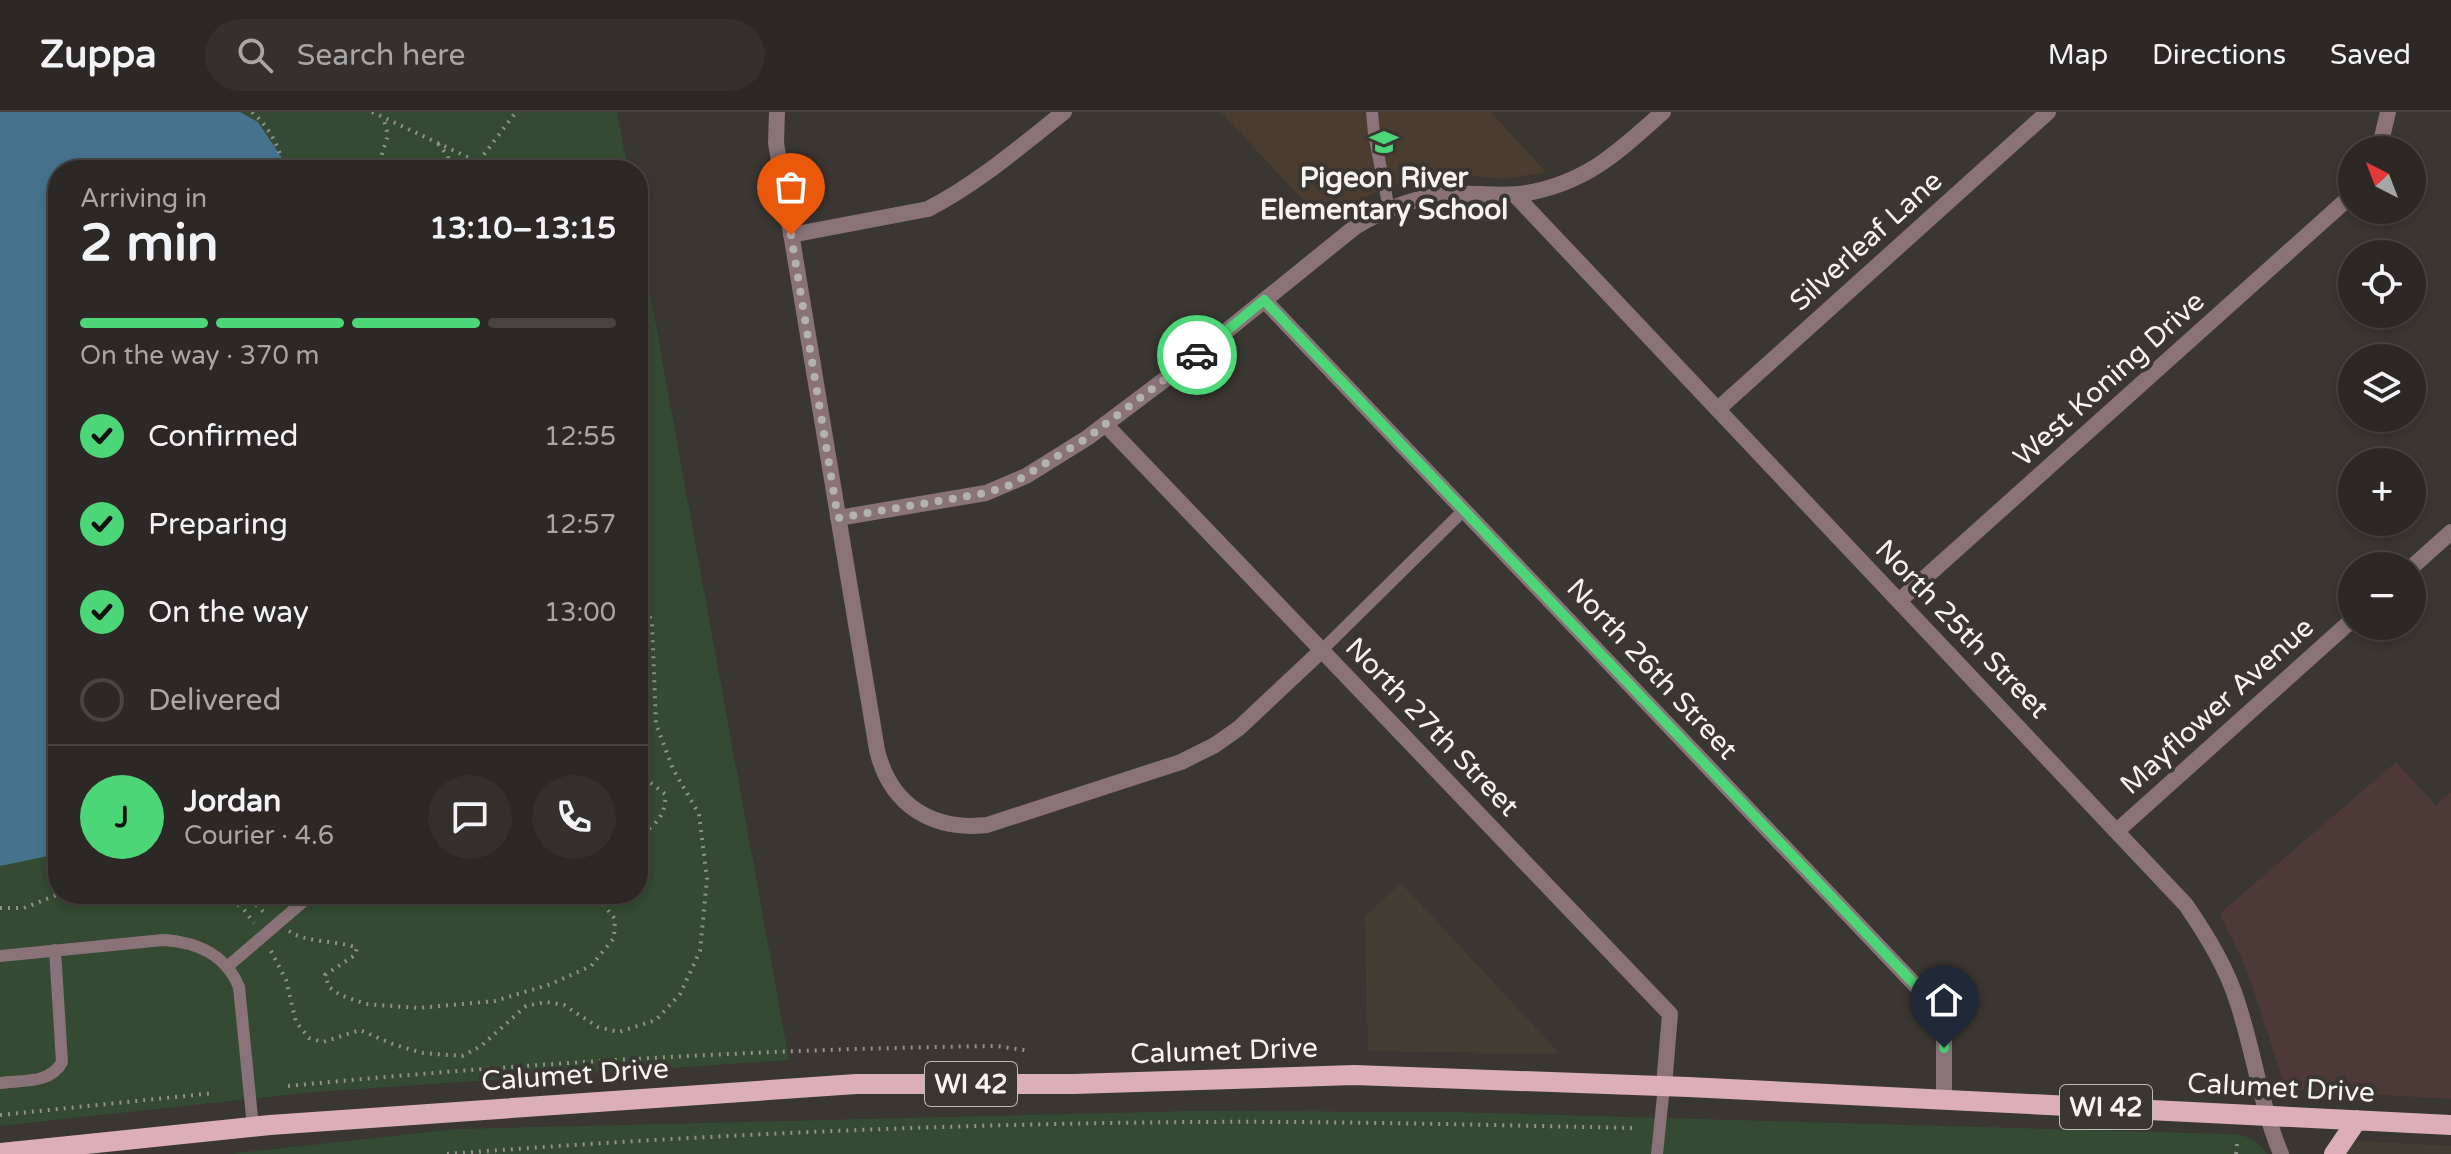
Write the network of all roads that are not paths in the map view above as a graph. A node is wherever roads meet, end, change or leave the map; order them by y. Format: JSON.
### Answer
{"nodes":[{"id":1,"x":777,"y":112,"type":"edge"},
{"id":2,"x":1064,"y":112,"type":"edge"},
{"id":3,"x":1372,"y":112,"type":"edge"},
{"id":4,"x":1663,"y":112,"type":"edge"},
{"id":5,"x":2048,"y":112,"type":"edge"},
{"id":6,"x":2388,"y":112,"type":"edge"},
{"id":7,"x":2382,"y":136,"type":"edge"},
{"id":8,"x":1515,"y":195,"type":"junction"},
{"id":9,"x":2338,"y":208,"type":"edge"},
{"id":10,"x":1389,"y":209,"type":"junction"},
{"id":11,"x":791,"y":235,"type":"junction"},
{"id":12,"x":1264,"y":300,"type":"junction"},
{"id":13,"x":1718,"y":409,"type":"junction"},
{"id":14,"x":1105,"y":424,"type":"junction"},
{"id":15,"x":1465,"y":509,"type":"junction"},
{"id":16,"x":838,"y":518,"type":"junction"},
{"id":17,"x":2451,"y":532,"type":"edge"},
{"id":18,"x":2426,"y":554,"type":"edge"},
{"id":19,"x":1899,"y":601,"type":"junction"},
{"id":20,"x":2338,"y":633,"type":"edge"},
{"id":21,"x":1322,"y":650,"type":"junction"},
{"id":22,"x":2117,"y":831,"type":"junction"},
{"id":23,"x":301,"y":904,"type":"edge"},
{"id":24,"x":55,"y":950,"type":"junction"},
{"id":25,"x":0,"y":956,"type":"edge"},
{"id":26,"x":227,"y":967,"type":"junction"},
{"id":27,"x":0,"y":1083,"type":"edge"},
{"id":28,"x":1664,"y":1086,"type":"junction"},
{"id":29,"x":1944,"y":1099,"type":"junction"},
{"id":30,"x":2268,"y":1116,"type":"junction"},
{"id":31,"x":2357,"y":1120,"type":"junction"},
{"id":32,"x":2451,"y":1125,"type":"edge"},
{"id":33,"x":253,"y":1127,"type":"junction"},
{"id":34,"x":0,"y":1153,"type":"edge"},
{"id":35,"x":1657,"y":1154,"type":"edge"},
{"id":36,"x":2281,"y":1154,"type":"edge"},
{"id":37,"x":2334,"y":1154,"type":"edge"}],
"edges":[{"from":1,"to":11,"type":"street"},
{"from":2,"to":11,"type":"street"},
{"from":3,"to":10,"type":"lane"},
{"from":4,"to":8,"type":"street"},
{"from":5,"to":13,"type":"street","name":"Silverleaf Lane"},
{"from":6,"to":7,"type":"street"},
{"from":8,"to":10,"type":"street"},
{"from":8,"to":13,"type":"street","name":"North 25th Street"},
{"from":9,"to":19,"type":"street","name":"West Koning Drive"},
{"from":10,"to":12,"type":"street"},
{"from":11,"to":16,"type":"street"},
{"from":12,"to":14,"type":"street"},
{"from":12,"to":15,"type":"street","name":"North 26th Street"},
{"from":13,"to":19,"type":"street","name":"North 25th Street"},
{"from":14,"to":16,"type":"street"},
{"from":14,"to":21,"type":"street","name":"North 27th Street"},
{"from":15,"to":21,"type":"lane"},
{"from":15,"to":29,"type":"street","name":"North 26th Street"},
{"from":16,"to":21,"type":"street"},
{"from":17,"to":18,"type":"street"},
{"from":19,"to":22,"type":"street","name":"North 25th Street"},
{"from":20,"to":22,"type":"street","name":"Mayflower Avenue"},
{"from":21,"to":28,"type":"street","name":"North 27th Street"},
{"from":22,"to":30,"type":"street","name":"North 25th Street"},
{"from":23,"to":26,"type":"lane"},
{"from":24,"to":25,"type":"lane"},
{"from":24,"to":26,"type":"lane"},
{"from":24,"to":27,"type":"lane"},
{"from":26,"to":33,"type":"lane"},
{"from":28,"to":29,"type":"main road","name":"Calumet Drive","number":"WI 42"},
{"from":28,"to":33,"type":"main road","name":"Calumet Drive","number":"WI 42"},
{"from":28,"to":35,"type":"lane"},
{"from":29,"to":30,"type":"main road","name":"Calumet Drive","number":"WI 42"},
{"from":30,"to":31,"type":"main road","name":"Calumet Drive","number":"WI 42"},
{"from":30,"to":36,"type":"street","name":"North 25th Street"},
{"from":31,"to":32,"type":"main road","name":"Calumet Drive","number":"WI 42"},
{"from":31,"to":37,"type":"main road"},
{"from":33,"to":34,"type":"main road","name":"Calumet Drive","number":"WI 42"}]}
